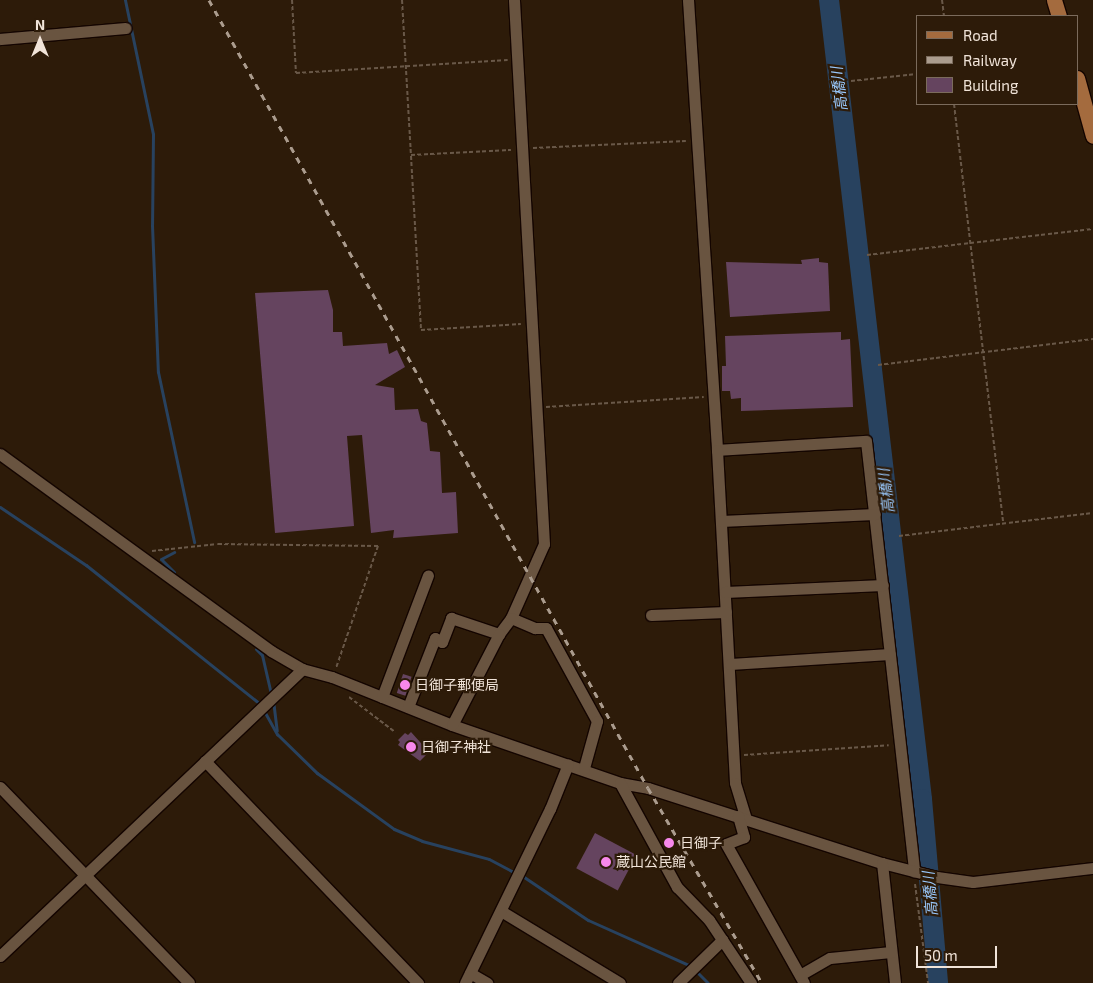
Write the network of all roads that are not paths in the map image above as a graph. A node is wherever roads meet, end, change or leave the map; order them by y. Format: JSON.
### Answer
{"nodes":[{"id":1,"x":514,"y":0,"type":"edge"},
{"id":2,"x":688,"y":0,"type":"edge"},
{"id":3,"x":1054,"y":0,"type":"edge"},
{"id":4,"x":1059,"y":15,"type":"edge"},
{"id":5,"x":126,"y":28,"type":"dead end"},
{"id":6,"x":0,"y":38,"type":"edge"},
{"id":7,"x":1078,"y":82,"type":"edge"},
{"id":8,"x":1093,"y":136,"type":"edge"},
{"id":9,"x":717,"y":450,"type":"junction"},
{"id":10,"x":0,"y":451,"type":"edge"},
{"id":11,"x":875,"y":514,"type":"junction"},
{"id":12,"x":721,"y":521,"type":"junction"},
{"id":13,"x":428,"y":575,"type":"dead end"},
{"id":14,"x":883,"y":585,"type":"junction"},
{"id":15,"x":725,"y":592,"type":"junction"},
{"id":16,"x":726,"y":612,"type":"junction"},
{"id":17,"x":651,"y":615,"type":"dead end"},
{"id":18,"x":511,"y":618,"type":"junction"},
{"id":19,"x":499,"y":634,"type":"junction"},
{"id":20,"x":890,"y":654,"type":"junction"},
{"id":21,"x":730,"y":664,"type":"junction"},
{"id":22,"x":302,"y":669,"type":"junction"},
{"id":23,"x":382,"y":697,"type":"junction"},
{"id":24,"x":408,"y":707,"type":"junction"},
{"id":25,"x":452,"y":725,"type":"junction"},
{"id":26,"x":206,"y":760,"type":"junction"},
{"id":27,"x":568,"y":764,"type":"junction"},
{"id":28,"x":584,"y":768,"type":"junction"},
{"id":29,"x":620,"y":783,"type":"junction"},
{"id":30,"x":0,"y":788,"type":"edge"},
{"id":31,"x":742,"y":817,"type":"junction"},
{"id":32,"x":882,"y":863,"type":"junction"},
{"id":33,"x":1093,"y":868,"type":"edge"},
{"id":34,"x":917,"y":871,"type":"junction"},
{"id":35,"x":84,"y":876,"type":"junction"},
{"id":36,"x":501,"y":911,"type":"junction"},
{"id":37,"x":722,"y":940,"type":"junction"},
{"id":38,"x":891,"y":952,"type":"junction"},
{"id":39,"x":0,"y":956,"type":"edge"},
{"id":40,"x":468,"y":978,"type":"edge"},
{"id":41,"x":802,"y":979,"type":"edge"},
{"id":42,"x":189,"y":983,"type":"edge"},
{"id":43,"x":418,"y":983,"type":"edge"},
{"id":44,"x":487,"y":983,"type":"edge"},
{"id":45,"x":620,"y":983,"type":"edge"},
{"id":46,"x":678,"y":983,"type":"edge"},
{"id":47,"x":751,"y":983,"type":"edge"},
{"id":48,"x":895,"y":983,"type":"edge"}],
"edges":[{"from":1,"to":18,"type":"street"},
{"from":2,"to":9,"type":"street"},
{"from":3,"to":4,"type":"main road"},
{"from":5,"to":6,"type":"street"},
{"from":7,"to":8,"type":"main road"},
{"from":9,"to":11,"type":"street"},
{"from":9,"to":12,"type":"street"},
{"from":10,"to":22,"type":"street"},
{"from":11,"to":12,"type":"street"},
{"from":11,"to":14,"type":"street"},
{"from":12,"to":15,"type":"street"},
{"from":13,"to":23,"type":"street"},
{"from":14,"to":15,"type":"street"},
{"from":14,"to":20,"type":"street"},
{"from":15,"to":16,"type":"street"},
{"from":16,"to":17,"type":"street"},
{"from":16,"to":21,"type":"street"},
{"from":18,"to":19,"type":"street"},
{"from":18,"to":28,"type":"street"},
{"from":19,"to":24,"type":"street"},
{"from":19,"to":25,"type":"street"},
{"from":20,"to":21,"type":"street"},
{"from":20,"to":34,"type":"street"},
{"from":21,"to":31,"type":"street"},
{"from":22,"to":23,"type":"street"},
{"from":22,"to":26,"type":"street"},
{"from":23,"to":24,"type":"street"},
{"from":24,"to":25,"type":"street"},
{"from":25,"to":27,"type":"street"},
{"from":26,"to":35,"type":"street"},
{"from":26,"to":43,"type":"street"},
{"from":27,"to":28,"type":"street"},
{"from":27,"to":36,"type":"street"},
{"from":28,"to":29,"type":"street"},
{"from":29,"to":31,"type":"street"},
{"from":29,"to":37,"type":"street"},
{"from":30,"to":35,"type":"street"},
{"from":31,"to":32,"type":"street"},
{"from":31,"to":41,"type":"street"},
{"from":32,"to":34,"type":"street"},
{"from":32,"to":38,"type":"street"},
{"from":33,"to":34,"type":"street"},
{"from":35,"to":39,"type":"street"},
{"from":35,"to":42,"type":"street"},
{"from":36,"to":40,"type":"street"},
{"from":36,"to":45,"type":"street"},
{"from":37,"to":46,"type":"street"},
{"from":37,"to":47,"type":"street"},
{"from":38,"to":41,"type":"street"},
{"from":38,"to":48,"type":"street"},
{"from":40,"to":44,"type":"street"}]}
